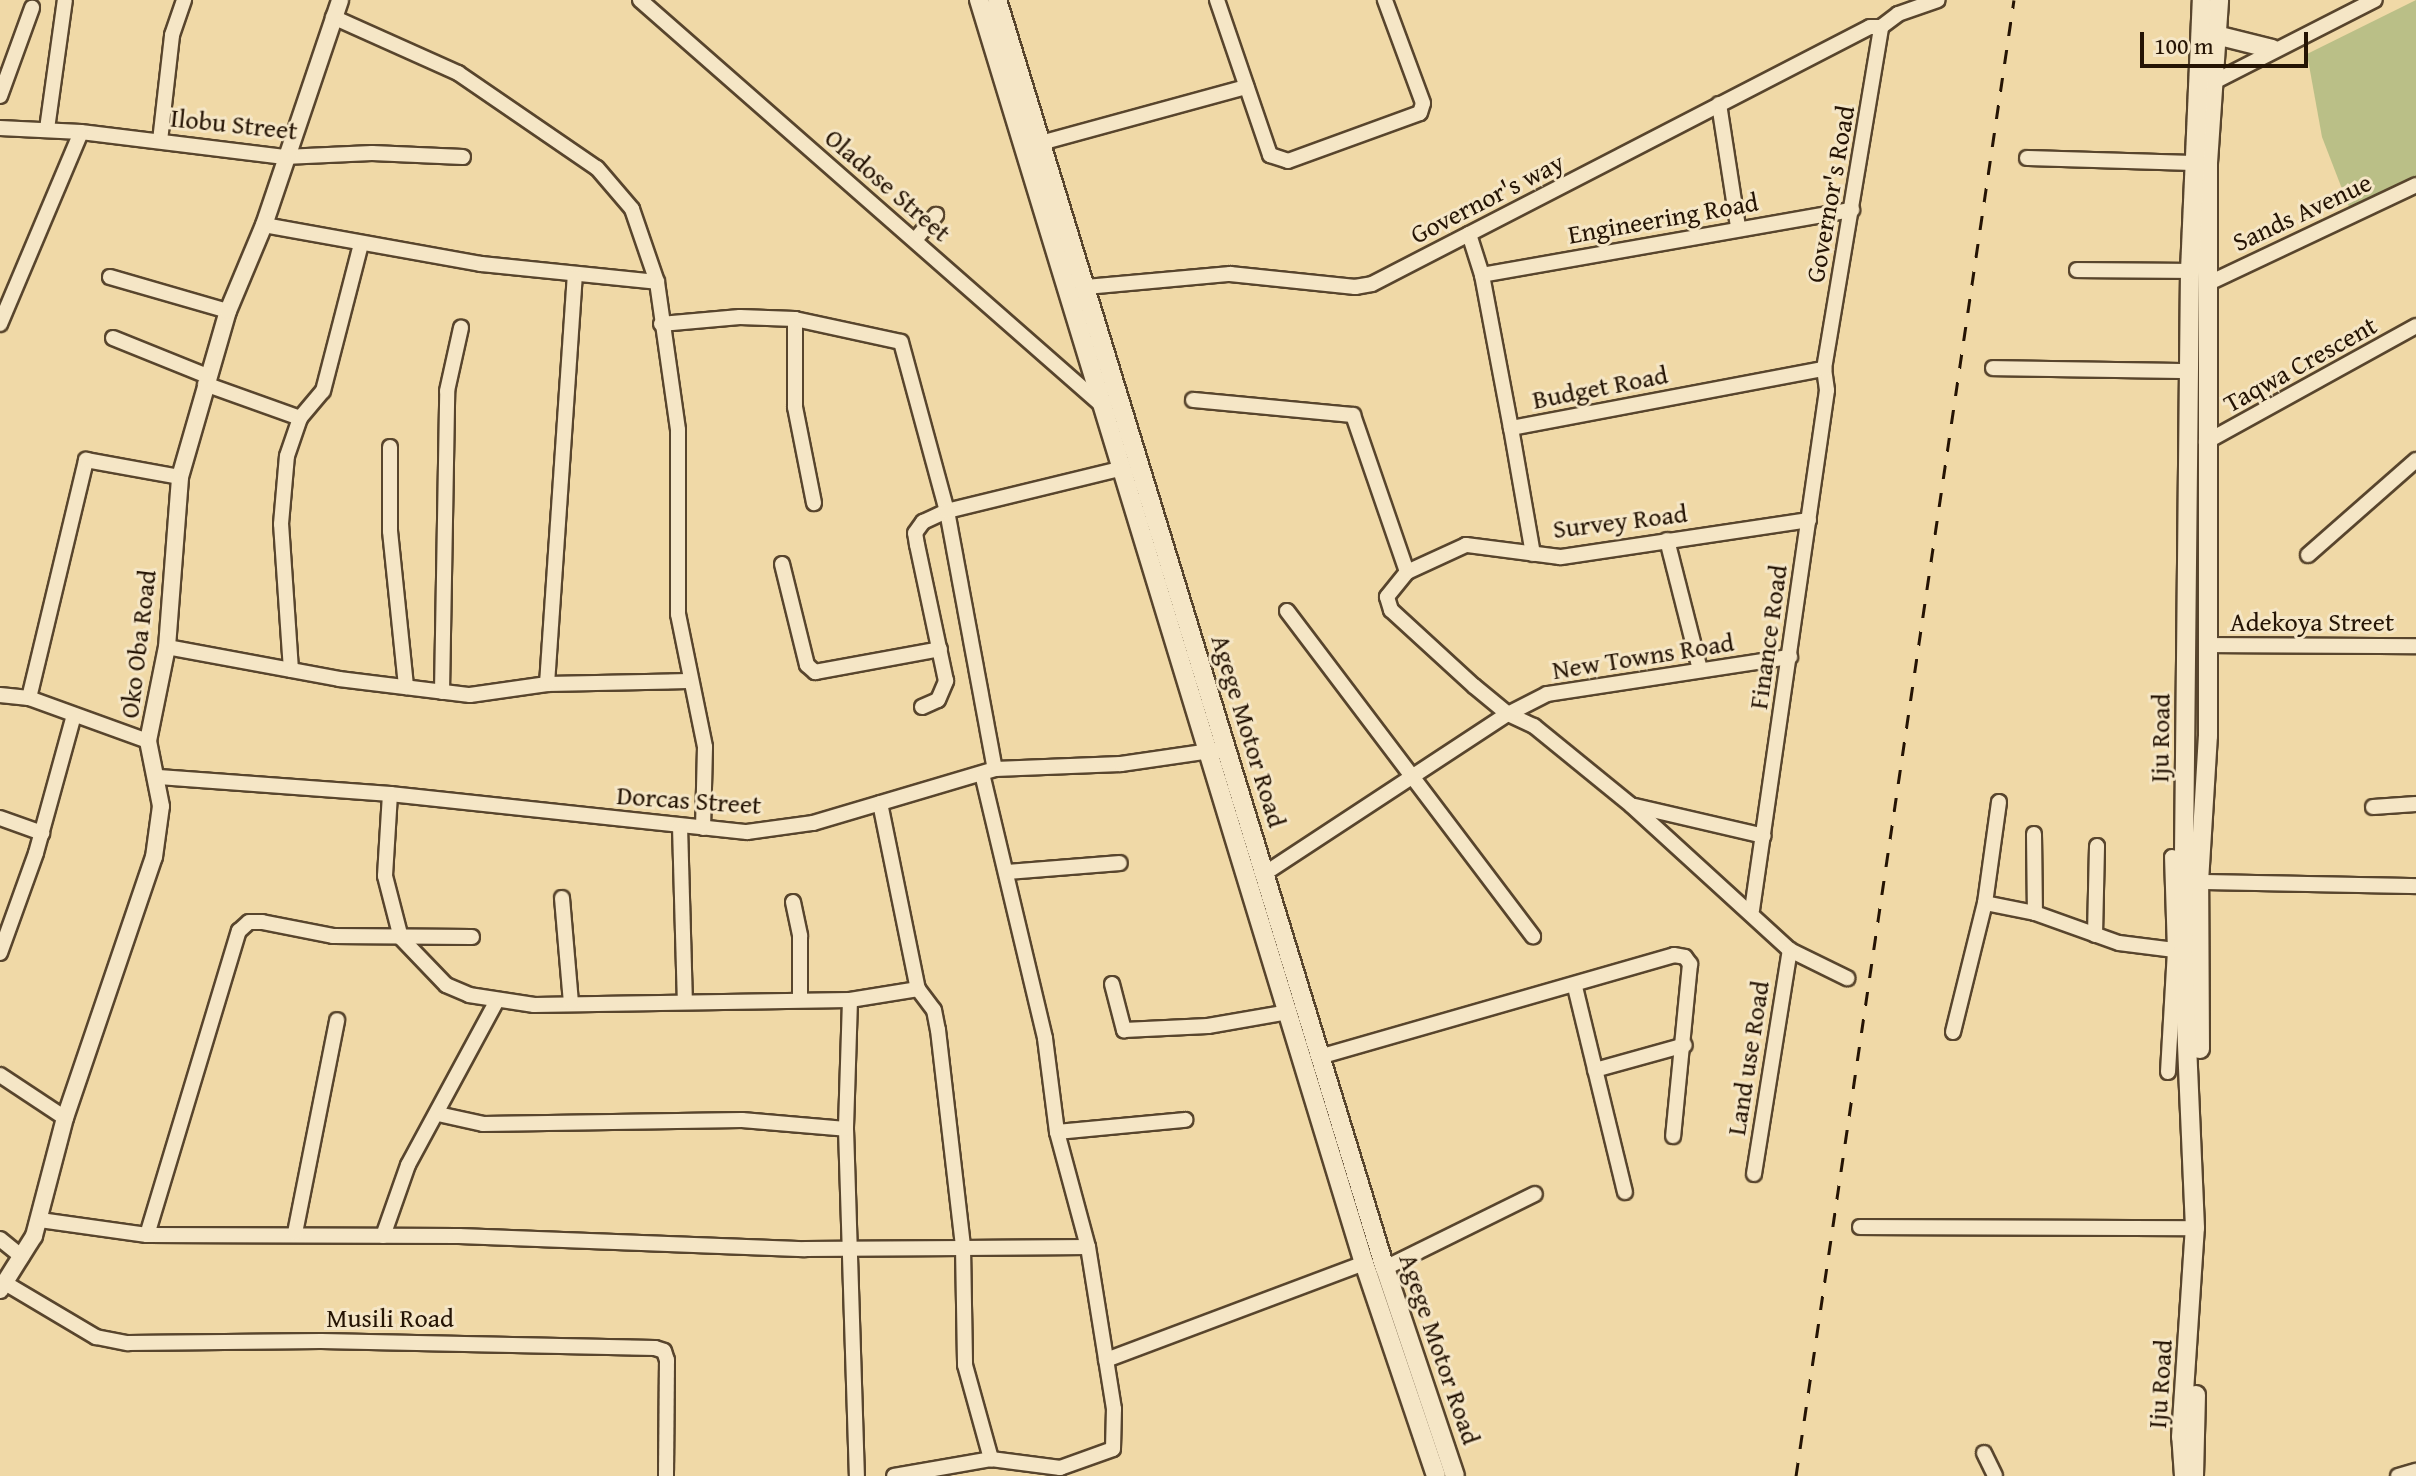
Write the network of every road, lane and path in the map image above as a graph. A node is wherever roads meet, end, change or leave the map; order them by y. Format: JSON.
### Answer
{"nodes":[{"id":1,"x":65,"y":0,"type":"edge"},
{"id":2,"x":184,"y":0,"type":"edge"},
{"id":3,"x":340,"y":0,"type":"edge"},
{"id":4,"x":640,"y":0,"type":"edge"},
{"id":5,"x":979,"y":0,"type":"edge"},
{"id":6,"x":997,"y":0,"type":"edge"},
{"id":7,"x":1217,"y":0,"type":"edge"},
{"id":8,"x":1385,"y":0,"type":"edge"},
{"id":9,"x":1938,"y":0,"type":"edge"},
{"id":10,"x":2202,"y":0,"type":"edge"},
{"id":11,"x":2219,"y":0,"type":"edge"},
{"id":12,"x":2375,"y":0,"type":"edge"},
{"id":13,"x":32,"y":8,"type":"dead end"},
{"id":14,"x":333,"y":17,"type":"junction"},
{"id":15,"x":1881,"y":27,"type":"junction"},
{"id":16,"x":2216,"y":35,"type":"junction"},
{"id":17,"x":2272,"y":49,"type":"junction"},
{"id":18,"x":2206,"y":85,"type":"junction"},
{"id":19,"x":1246,"y":87,"type":"junction"},
{"id":20,"x":0,"y":96,"type":"edge"},
{"id":21,"x":1719,"y":104,"type":"junction"},
{"id":22,"x":0,"y":128,"type":"edge"},
{"id":23,"x":47,"y":129,"type":"junction"},
{"id":24,"x":81,"y":132,"type":"junction"},
{"id":25,"x":160,"y":141,"type":"junction"},
{"id":26,"x":1041,"y":143,"type":"junction"},
{"id":27,"x":284,"y":157,"type":"junction"},
{"id":28,"x":463,"y":157,"type":"dead end"},
{"id":29,"x":2027,"y":158,"type":"dead end"},
{"id":30,"x":2194,"y":163,"type":"junction"},
{"id":31,"x":2416,"y":185,"type":"edge"},
{"id":32,"x":1852,"y":210,"type":"junction"},
{"id":33,"x":936,"y":215,"type":"dead end"},
{"id":34,"x":264,"y":225,"type":"junction"},
{"id":35,"x":1738,"y":227,"type":"junction"},
{"id":36,"x":1469,"y":234,"type":"junction"},
{"id":37,"x":915,"y":240,"type":"junction"},
{"id":38,"x":361,"y":244,"type":"junction"},
{"id":39,"x":2077,"y":270,"type":"dead end"},
{"id":40,"x":2190,"y":271,"type":"junction"},
{"id":41,"x":1482,"y":275,"type":"junction"},
{"id":42,"x":110,"y":277,"type":"dead end"},
{"id":43,"x":575,"y":277,"type":"junction"},
{"id":44,"x":657,"y":282,"type":"junction"},
{"id":45,"x":2209,"y":283,"type":"junction"},
{"id":46,"x":1086,"y":287,"type":"junction"},
{"id":47,"x":228,"y":311,"type":"junction"},
{"id":48,"x":795,"y":319,"type":"junction"},
{"id":49,"x":0,"y":324,"type":"edge"},
{"id":50,"x":661,"y":324,"type":"junction"},
{"id":51,"x":2416,"y":326,"type":"edge"},
{"id":52,"x":461,"y":328,"type":"dead end"},
{"id":53,"x":113,"y":338,"type":"dead end"},
{"id":54,"x":1993,"y":368,"type":"dead end"},
{"id":55,"x":1824,"y":369,"type":"junction"},
{"id":56,"x":2190,"y":371,"type":"junction"},
{"id":57,"x":206,"y":380,"type":"junction"},
{"id":58,"x":1193,"y":400,"type":"dead end"},
{"id":59,"x":1123,"y":407,"type":"junction"},
{"id":60,"x":1104,"y":408,"type":"junction"},
{"id":61,"x":300,"y":418,"type":"junction"},
{"id":62,"x":1511,"y":428,"type":"junction"},
{"id":63,"x":2206,"y":442,"type":"junction"},
{"id":64,"x":390,"y":447,"type":"dead end"},
{"id":65,"x":2416,"y":460,"type":"edge"},
{"id":66,"x":1124,"y":468,"type":"junction"},
{"id":67,"x":180,"y":477,"type":"junction"},
{"id":68,"x":814,"y":503,"type":"dead end"},
{"id":69,"x":947,"y":511,"type":"junction"},
{"id":70,"x":1809,"y":520,"type":"junction"},
{"id":71,"x":1667,"y":540,"type":"junction"},
{"id":72,"x":1533,"y":554,"type":"junction"},
{"id":73,"x":2308,"y":555,"type":"dead end"},
{"id":74,"x":782,"y":564,"type":"dead end"},
{"id":75,"x":1407,"y":572,"type":"junction"},
{"id":76,"x":1287,"y":611,"type":"dead end"},
{"id":77,"x":2208,"y":645,"type":"junction"},
{"id":78,"x":2416,"y":646,"type":"edge"},
{"id":79,"x":167,"y":647,"type":"junction"},
{"id":80,"x":940,"y":649,"type":"junction"},
{"id":81,"x":1790,"y":657,"type":"junction"},
{"id":82,"x":1700,"y":669,"type":"junction"},
{"id":83,"x":291,"y":670,"type":"junction"},
{"id":84,"x":688,"y":681,"type":"junction"},
{"id":85,"x":547,"y":684,"type":"junction"},
{"id":86,"x":406,"y":687,"type":"junction"},
{"id":87,"x":442,"y":692,"type":"junction"},
{"id":88,"x":0,"y":695,"type":"edge"},
{"id":89,"x":29,"y":698,"type":"junction"},
{"id":90,"x":922,"y":707,"type":"dead end"},
{"id":91,"x":1508,"y":714,"type":"junction"},
{"id":92,"x":74,"y":715,"type":"junction"},
{"id":93,"x":148,"y":741,"type":"junction"},
{"id":94,"x":1218,"y":750,"type":"junction"},
{"id":95,"x":989,"y":771,"type":"junction"},
{"id":96,"x":1413,"y":775,"type":"junction"},
{"id":97,"x":159,"y":777,"type":"junction"},
{"id":98,"x":390,"y":794,"type":"junction"},
{"id":99,"x":1999,"y":802,"type":"dead end"},
{"id":100,"x":880,"y":803,"type":"junction"},
{"id":101,"x":2416,"y":804,"type":"edge"},
{"id":102,"x":1631,"y":805,"type":"junction"},
{"id":103,"x":2373,"y":807,"type":"dead end"},
{"id":104,"x":0,"y":818,"type":"edge"},
{"id":105,"x":680,"y":826,"type":"junction"},
{"id":106,"x":703,"y":828,"type":"junction"},
{"id":107,"x":42,"y":833,"type":"junction"},
{"id":108,"x":2034,"y":834,"type":"dead end"},
{"id":109,"x":1764,"y":836,"type":"junction"},
{"id":110,"x":2097,"y":846,"type":"dead end"},
{"id":111,"x":2172,"y":857,"type":"dead end"},
{"id":112,"x":1120,"y":863,"type":"dead end"},
{"id":113,"x":1008,"y":872,"type":"junction"},
{"id":114,"x":1264,"y":874,"type":"junction"},
{"id":115,"x":2199,"y":882,"type":"junction"},
{"id":116,"x":2416,"y":886,"type":"edge"},
{"id":117,"x":562,"y":898,"type":"dead end"},
{"id":118,"x":793,"y":902,"type":"dead end"},
{"id":119,"x":1985,"y":903,"type":"junction"},
{"id":120,"x":1752,"y":910,"type":"junction"},
{"id":121,"x":2035,"y":913,"type":"junction"},
{"id":122,"x":2095,"y":935,"type":"junction"},
{"id":123,"x":1533,"y":936,"type":"dead end"},
{"id":124,"x":472,"y":937,"type":"dead end"},
{"id":125,"x":401,"y":938,"type":"junction"},
{"id":126,"x":1790,"y":950,"type":"junction"},
{"id":127,"x":2179,"y":951,"type":"junction"},
{"id":128,"x":0,"y":953,"type":"edge"},
{"id":129,"x":1847,"y":978,"type":"dead end"},
{"id":130,"x":1112,"y":984,"type":"dead end"},
{"id":131,"x":1575,"y":987,"type":"junction"},
{"id":132,"x":918,"y":989,"type":"junction"},
{"id":133,"x":800,"y":999,"type":"junction"},
{"id":134,"x":850,"y":1000,"type":"junction"},
{"id":135,"x":685,"y":1001,"type":"junction"},
{"id":136,"x":496,"y":1002,"type":"junction"},
{"id":137,"x":571,"y":1003,"type":"junction"},
{"id":138,"x":1288,"y":1012,"type":"junction"},
{"id":139,"x":337,"y":1020,"type":"dead end"},
{"id":140,"x":1953,"y":1032,"type":"dead end"},
{"id":141,"x":1685,"y":1045,"type":"junction"},
{"id":142,"x":1319,"y":1057,"type":"junction"},
{"id":143,"x":1595,"y":1070,"type":"junction"},
{"id":144,"x":2168,"y":1072,"type":"dead end"},
{"id":145,"x":0,"y":1075,"type":"edge"},
{"id":146,"x":438,"y":1114,"type":"junction"},
{"id":147,"x":65,"y":1118,"type":"junction"},
{"id":148,"x":1185,"y":1120,"type":"dead end"},
{"id":149,"x":1332,"y":1123,"type":"junction"},
{"id":150,"x":846,"y":1129,"type":"junction"},
{"id":151,"x":1057,"y":1132,"type":"junction"},
{"id":152,"x":1673,"y":1136,"type":"dead end"},
{"id":153,"x":1754,"y":1174,"type":"dead end"},
{"id":154,"x":1625,"y":1192,"type":"dead end"},
{"id":155,"x":1535,"y":1194,"type":"dead end"},
{"id":156,"x":40,"y":1220,"type":"junction"},
{"id":157,"x":1363,"y":1225,"type":"junction"},
{"id":158,"x":1860,"y":1227,"type":"dead end"},
{"id":159,"x":2195,"y":1228,"type":"junction"},
{"id":160,"x":295,"y":1233,"type":"junction"},
{"id":161,"x":147,"y":1235,"type":"junction"},
{"id":162,"x":383,"y":1236,"type":"junction"},
{"id":163,"x":0,"y":1239,"type":"edge"},
{"id":164,"x":963,"y":1247,"type":"junction"},
{"id":165,"x":1088,"y":1247,"type":"junction"},
{"id":166,"x":852,"y":1249,"type":"junction"},
{"id":167,"x":22,"y":1257,"type":"junction"},
{"id":168,"x":1364,"y":1263,"type":"junction"},
{"id":169,"x":1385,"y":1268,"type":"junction"},
{"id":170,"x":3,"y":1287,"type":"edge"},
{"id":171,"x":1106,"y":1360,"type":"junction"},
{"id":172,"x":1984,"y":1453,"type":"dead end"},
{"id":173,"x":991,"y":1459,"type":"junction"},
{"id":174,"x":2416,"y":1471,"type":"edge"},
{"id":175,"x":666,"y":1476,"type":"edge"},
{"id":176,"x":857,"y":1476,"type":"edge"},
{"id":177,"x":894,"y":1476,"type":"edge"},
{"id":178,"x":1436,"y":1476,"type":"edge"},
{"id":179,"x":1455,"y":1476,"type":"edge"},
{"id":180,"x":1995,"y":1476,"type":"edge"},
{"id":181,"x":2184,"y":1476,"type":"edge"},
{"id":182,"x":2194,"y":1476,"type":"edge"},
{"id":183,"x":2398,"y":1476,"type":"edge"}],
"edges":[{"from":1,"to":23,"type":"street"},
{"from":2,"to":25,"type":"street"},
{"from":3,"to":14,"type":"street","name":"Oko Oba Road"},
{"from":4,"to":37,"type":"street","name":"Oladose Street"},
{"from":5,"to":60,"type":"main road","name":"Agege Motor Road"},
{"from":6,"to":26,"type":"main road","name":"Agege Motor Road"},
{"from":7,"to":19,"type":"street"},
{"from":8,"to":19,"type":"street"},
{"from":9,"to":15,"type":"street","name":"Governor's way"},
{"from":10,"to":18,"type":"main road","name":"Iju Road"},
{"from":11,"to":16,"type":"main road","name":"Iju Road"},
{"from":12,"to":17,"type":"street"},
{"from":13,"to":20,"type":"street"},
{"from":14,"to":27,"type":"street","name":"Oko Oba Road"},
{"from":14,"to":44,"type":"street"},
{"from":15,"to":21,"type":"street","name":"Governor's way"},
{"from":15,"to":32,"type":"street","name":"Governor's Road"},
{"from":16,"to":17,"type":"main road"},
{"from":16,"to":18,"type":"main road","name":"Iju Road"},
{"from":17,"to":18,"type":"street"},
{"from":18,"to":30,"type":"main road","name":"Iju Road"},
{"from":18,"to":45,"type":"main road","name":"Iju Road"},
{"from":19,"to":26,"type":"street"},
{"from":21,"to":35,"type":"street"},
{"from":21,"to":36,"type":"street","name":"Governor's way"},
{"from":22,"to":23,"type":"street","name":"Ilobu Street"},
{"from":23,"to":24,"type":"street","name":"Ilobu Street"},
{"from":24,"to":25,"type":"street","name":"Ilobu Street"},
{"from":24,"to":49,"type":"street"},
{"from":25,"to":27,"type":"street","name":"Ilobu Street"},
{"from":26,"to":46,"type":"main road","name":"Agege Motor Road"},
{"from":27,"to":28,"type":"street","name":"Ilobu Street"},
{"from":27,"to":34,"type":"street","name":"Oko Oba Road"},
{"from":29,"to":30,"type":"street"},
{"from":30,"to":40,"type":"main road","name":"Iju Road"},
{"from":31,"to":45,"type":"street","name":"Sands Avenue"},
{"from":32,"to":35,"type":"street","name":"Engineering Road"},
{"from":32,"to":55,"type":"street","name":"Governor's Road"},
{"from":33,"to":37,"type":"street"},
{"from":34,"to":38,"type":"street"},
{"from":34,"to":47,"type":"street","name":"Oko Oba Road"},
{"from":35,"to":41,"type":"street","name":"Engineering Road"},
{"from":36,"to":41,"type":"street"},
{"from":36,"to":46,"type":"street","name":"Governor's way"},
{"from":37,"to":60,"type":"street","name":"Oladose Street"},
{"from":38,"to":43,"type":"street"},
{"from":38,"to":61,"type":"street"},
{"from":39,"to":40,"type":"street"},
{"from":40,"to":56,"type":"main road","name":"Iju Road"},
{"from":41,"to":62,"type":"street"},
{"from":42,"to":47,"type":"street"},
{"from":43,"to":44,"type":"street"},
{"from":43,"to":85,"type":"street"},
{"from":44,"to":50,"type":"street"},
{"from":45,"to":63,"type":"main road","name":"Iju Road"},
{"from":46,"to":59,"type":"main road","name":"Agege Motor Road"},
{"from":47,"to":57,"type":"street","name":"Oko Oba Road"},
{"from":48,"to":50,"type":"street"},
{"from":48,"to":68,"type":"street"},
{"from":48,"to":69,"type":"street"},
{"from":50,"to":84,"type":"street"},
{"from":51,"to":63,"type":"street","name":"Taqwa Crescent"},
{"from":52,"to":87,"type":"street"},
{"from":53,"to":57,"type":"street"},
{"from":54,"to":56,"type":"street"},
{"from":55,"to":62,"type":"street","name":"Budget Road"},
{"from":55,"to":70,"type":"street","name":"Finance Road"},
{"from":56,"to":127,"type":"main road","name":"Iju Road"},
{"from":57,"to":61,"type":"street"},
{"from":57,"to":67,"type":"street","name":"Oko Oba Road"},
{"from":58,"to":75,"type":"street"},
{"from":59,"to":60,"type":"street"},
{"from":59,"to":94,"type":"main road","name":"Agege Motor Road"},
{"from":60,"to":66,"type":"main road","name":"Agege Motor Road"},
{"from":61,"to":83,"type":"street"},
{"from":62,"to":72,"type":"street","name":"Budget Road"},
{"from":63,"to":77,"type":"main road","name":"Iju Road"},
{"from":64,"to":86,"type":"street"},
{"from":65,"to":73,"type":"street"},
{"from":66,"to":69,"type":"street"},
{"from":66,"to":94,"type":"main road","name":"Agege Motor Road"},
{"from":67,"to":79,"type":"street","name":"Oko Oba Road"},
{"from":67,"to":89,"type":"street"},
{"from":69,"to":80,"type":"street"},
{"from":69,"to":95,"type":"street"},
{"from":70,"to":71,"type":"street","name":"Survey Road"},
{"from":70,"to":81,"type":"street","name":"Finance Road"},
{"from":71,"to":72,"type":"street","name":"Survey Road"},
{"from":71,"to":82,"type":"street"},
{"from":72,"to":75,"type":"street","name":"Survey Road"},
{"from":74,"to":80,"type":"street"},
{"from":75,"to":91,"type":"street"},
{"from":76,"to":96,"type":"street"},
{"from":77,"to":78,"type":"street","name":"Adekoya Street"},
{"from":77,"to":115,"type":"main road","name":"Iju Road"},
{"from":79,"to":83,"type":"street"},
{"from":79,"to":93,"type":"street","name":"Oko Oba Road"},
{"from":80,"to":90,"type":"street"},
{"from":81,"to":82,"type":"street","name":"New Towns Road"},
{"from":81,"to":109,"type":"street","name":"Finance Road"},
{"from":82,"to":91,"type":"street","name":"New Towns Road"},
{"from":83,"to":86,"type":"street"},
{"from":84,"to":85,"type":"street"},
{"from":84,"to":106,"type":"street"},
{"from":85,"to":87,"type":"street"},
{"from":86,"to":87,"type":"street"},
{"from":88,"to":89,"type":"street"},
{"from":89,"to":92,"type":"street"},
{"from":91,"to":96,"type":"street","name":"New Towns Road"},
{"from":91,"to":102,"type":"street","name":"Land use Road"},
{"from":92,"to":93,"type":"street"},
{"from":92,"to":107,"type":"street"},
{"from":93,"to":97,"type":"street","name":"Oko Oba Road"},
{"from":94,"to":95,"type":"street","name":"Dorcas Street"},
{"from":94,"to":114,"type":"main road","name":"Agege Motor Road"},
{"from":94,"to":138,"type":"main road","name":"Agege Motor Road"},
{"from":95,"to":100,"type":"street","name":"Dorcas Street"},
{"from":95,"to":113,"type":"street"},
{"from":96,"to":114,"type":"street","name":"New Towns Road"},
{"from":96,"to":123,"type":"street"},
{"from":97,"to":98,"type":"street","name":"Dorcas Street"},
{"from":97,"to":147,"type":"street","name":"Oko Oba Road"},
{"from":98,"to":105,"type":"street","name":"Dorcas Street"},
{"from":98,"to":125,"type":"street"},
{"from":99,"to":119,"type":"street"},
{"from":100,"to":106,"type":"street","name":"Dorcas Street"},
{"from":100,"to":132,"type":"street"},
{"from":101,"to":103,"type":"street"},
{"from":102,"to":109,"type":"street","name":"Land use Road"},
{"from":102,"to":120,"type":"street","name":"Land use Road"},
{"from":104,"to":107,"type":"street"},
{"from":105,"to":106,"type":"street","name":"Dorcas Street"},
{"from":105,"to":135,"type":"street"},
{"from":107,"to":128,"type":"street"},
{"from":108,"to":121,"type":"street"},
{"from":109,"to":120,"type":"street","name":"Finance Road"},
{"from":110,"to":122,"type":"street"},
{"from":111,"to":127,"type":"street"},
{"from":112,"to":113,"type":"street"},
{"from":113,"to":151,"type":"street"},
{"from":114,"to":142,"type":"main road","name":"Agege Motor Road"},
{"from":115,"to":116,"type":"street"},
{"from":115,"to":182,"type":"main road","name":"Iju Road"},
{"from":117,"to":137,"type":"street"},
{"from":118,"to":133,"type":"street"},
{"from":119,"to":121,"type":"street"},
{"from":119,"to":140,"type":"street"},
{"from":120,"to":126,"type":"street","name":"Land use Road"},
{"from":121,"to":122,"type":"street"},
{"from":122,"to":127,"type":"street"},
{"from":124,"to":125,"type":"street"},
{"from":125,"to":136,"type":"street"},
{"from":125,"to":161,"type":"street"},
{"from":126,"to":129,"type":"street","name":"Land use Road"},
{"from":126,"to":153,"type":"street","name":"Land use Road"},
{"from":127,"to":144,"type":"street"},
{"from":127,"to":159,"type":"main road","name":"Iju Road"},
{"from":130,"to":138,"type":"street"},
{"from":131,"to":141,"type":"street"},
{"from":131,"to":142,"type":"street"},
{"from":131,"to":143,"type":"street"},
{"from":132,"to":134,"type":"street"},
{"from":132,"to":164,"type":"street"},
{"from":133,"to":134,"type":"street"},
{"from":133,"to":135,"type":"street"},
{"from":134,"to":150,"type":"street"},
{"from":135,"to":137,"type":"street"},
{"from":136,"to":137,"type":"street"},
{"from":136,"to":146,"type":"street"},
{"from":138,"to":149,"type":"main road","name":"Agege Motor Road"},
{"from":139,"to":160,"type":"street"},
{"from":141,"to":143,"type":"street"},
{"from":141,"to":152,"type":"street"},
{"from":142,"to":149,"type":"main road","name":"Agege Motor Road"},
{"from":143,"to":154,"type":"street"},
{"from":145,"to":147,"type":"street"},
{"from":146,"to":150,"type":"street"},
{"from":146,"to":162,"type":"street"},
{"from":147,"to":156,"type":"street","name":"Oko Oba Road"},
{"from":148,"to":151,"type":"street"},
{"from":149,"to":157,"type":"main road","name":"Agege Motor Road"},
{"from":150,"to":166,"type":"street"},
{"from":151,"to":165,"type":"street"},
{"from":155,"to":169,"type":"street"},
{"from":156,"to":161,"type":"street"},
{"from":156,"to":167,"type":"street","name":"Oko Oba Road"},
{"from":157,"to":168,"type":"main road","name":"Agege Motor Road"},
{"from":157,"to":169,"type":"main road","name":"Agege Motor Road"},
{"from":158,"to":159,"type":"street"},
{"from":159,"to":181,"type":"main road","name":"Iju Road"},
{"from":160,"to":161,"type":"street"},
{"from":160,"to":162,"type":"street"},
{"from":162,"to":166,"type":"street"},
{"from":163,"to":167,"type":"street"},
{"from":164,"to":165,"type":"street"},
{"from":164,"to":166,"type":"street"},
{"from":164,"to":173,"type":"street"},
{"from":165,"to":171,"type":"street"},
{"from":166,"to":176,"type":"street"},
{"from":167,"to":170,"type":"street","name":"Oko Oba Road"},
{"from":168,"to":171,"type":"street"},
{"from":168,"to":178,"type":"main road","name":"Agege Motor Road"},
{"from":169,"to":179,"type":"main road","name":"Agege Motor Road"},
{"from":170,"to":175,"type":"street","name":"Musili Road"},
{"from":171,"to":173,"type":"street"},
{"from":172,"to":180,"type":"street"},
{"from":173,"to":177,"type":"street"},
{"from":174,"to":183,"type":"street"}]}
